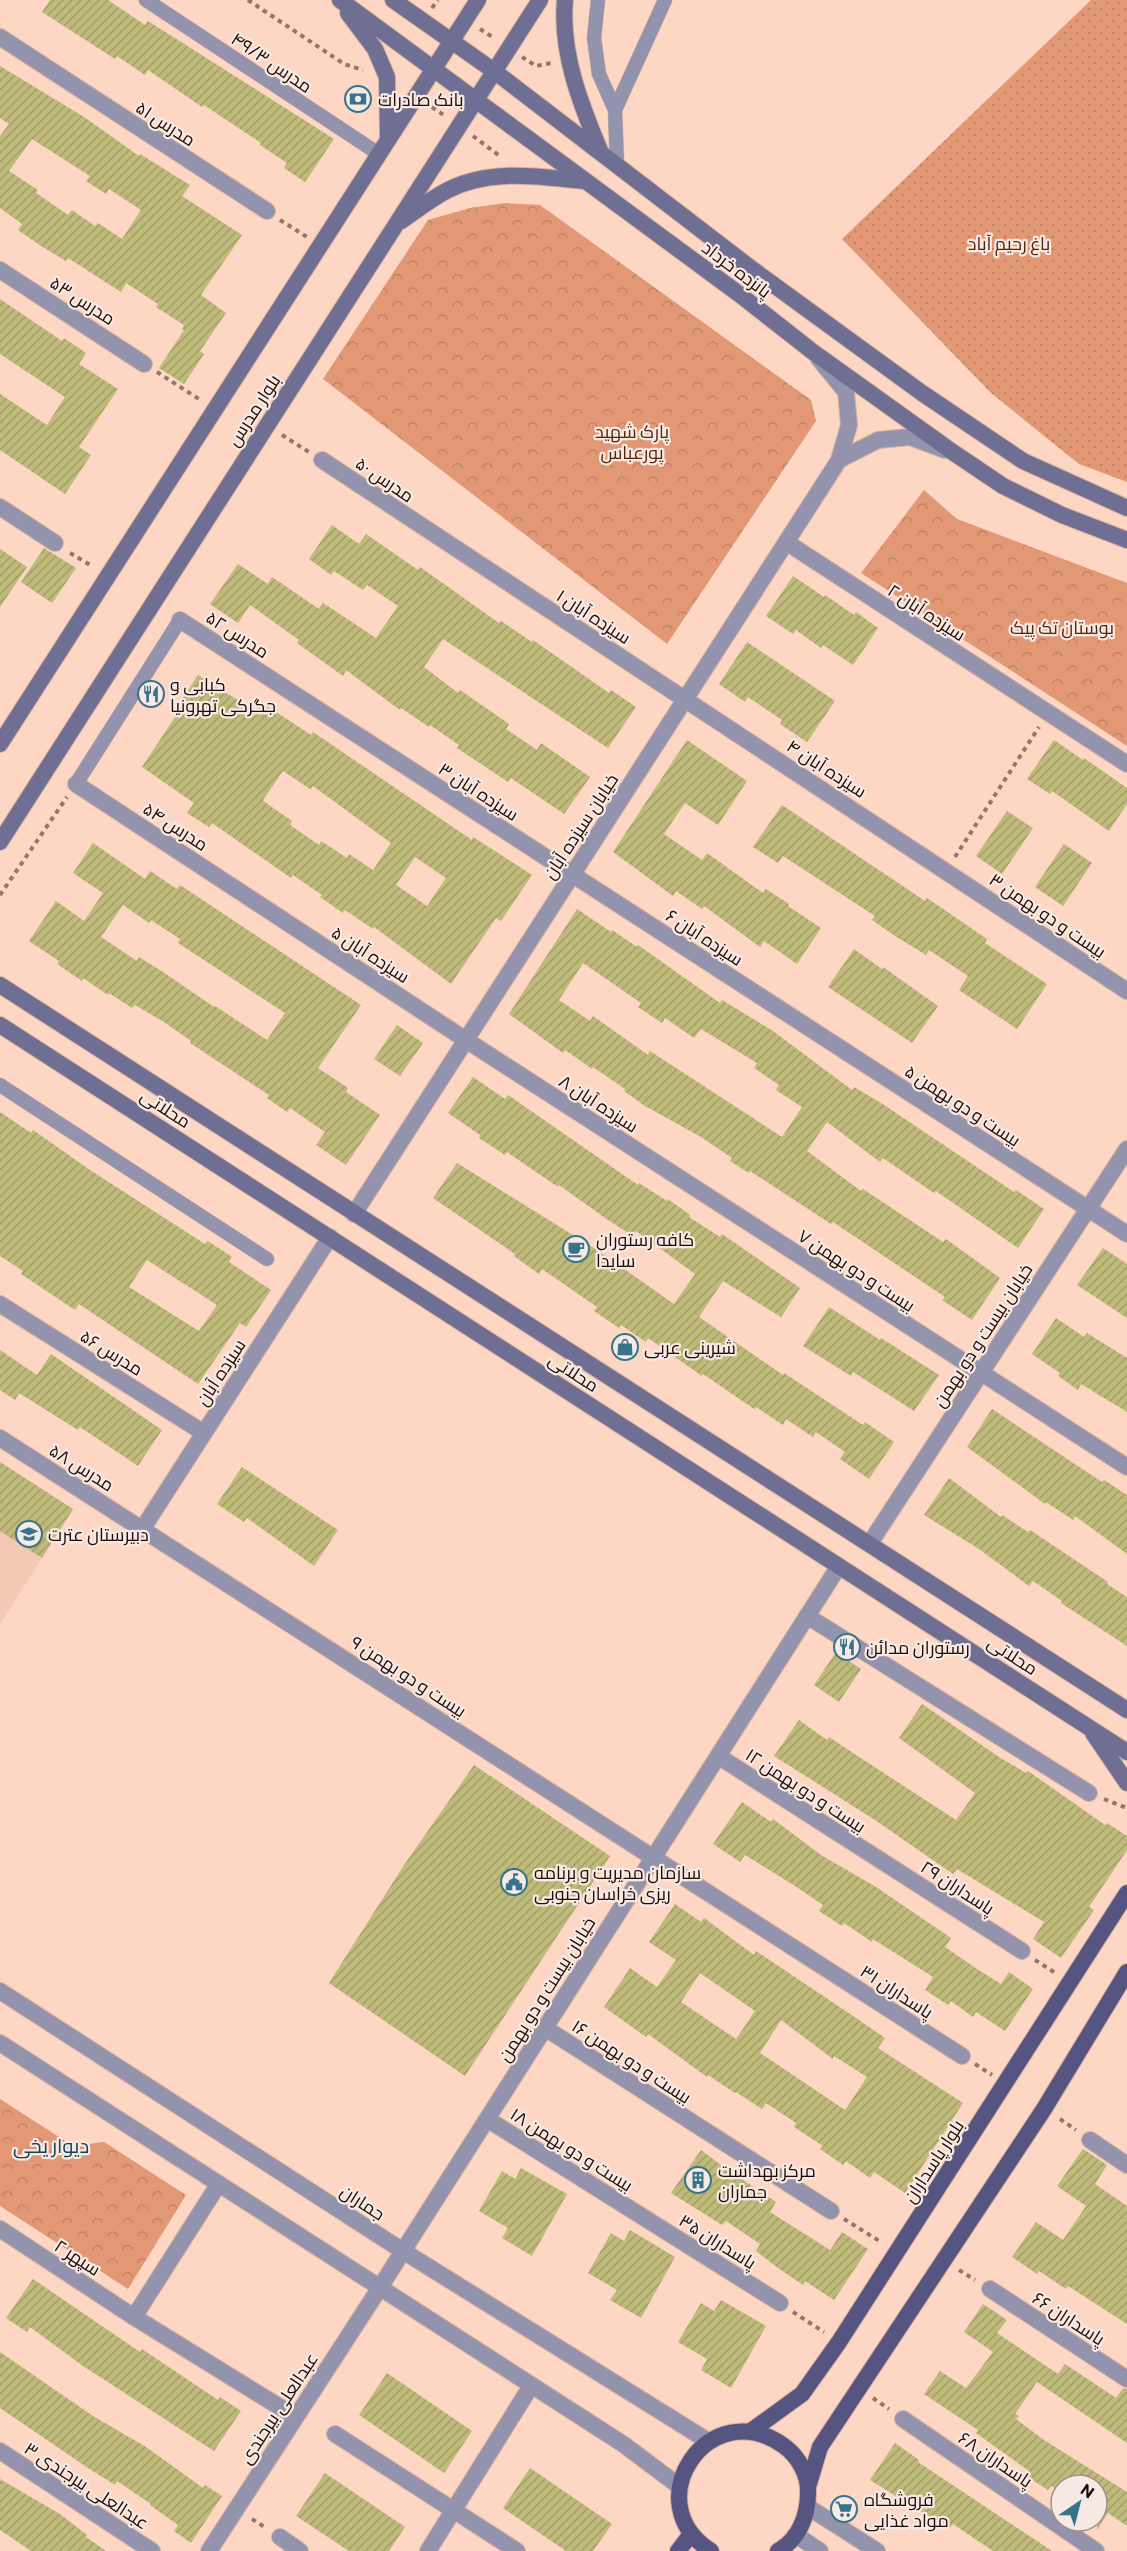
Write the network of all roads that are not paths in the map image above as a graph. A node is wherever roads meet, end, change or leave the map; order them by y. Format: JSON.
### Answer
{"nodes":[{"id":1,"x":146,"y":0,"type":"edge"},
{"id":2,"x":340,"y":0,"type":"edge"},
{"id":3,"x":393,"y":0,"type":"edge"},
{"id":4,"x":478,"y":0,"type":"edge"},
{"id":5,"x":540,"y":0,"type":"edge"},
{"id":6,"x":565,"y":0,"type":"edge"},
{"id":7,"x":598,"y":0,"type":"edge"},
{"id":8,"x":665,"y":0,"type":"edge"},
{"id":9,"x":0,"y":37,"type":"edge"},
{"id":10,"x":452,"y":40,"type":"junction"},
{"id":11,"x":435,"y":68,"type":"junction"},
{"id":12,"x":494,"y":71,"type":"junction"},
{"id":13,"x":476,"y":99,"type":"junction"},
{"id":14,"x":615,"y":110,"type":"junction"},
{"id":15,"x":388,"y":140,"type":"junction"},
{"id":16,"x":379,"y":154,"type":"junction"},
{"id":17,"x":602,"y":154,"type":"junction"},
{"id":18,"x":617,"y":165,"type":"junction"},
{"id":19,"x":585,"y":181,"type":"junction"},
{"id":20,"x":267,"y":212,"type":"road end"},
{"id":21,"x":396,"y":225,"type":"junction"},
{"id":22,"x":752,"y":269,"type":"junction"},
{"id":23,"x":0,"y":270,"type":"edge"},
{"id":24,"x":736,"y":292,"type":"junction"},
{"id":25,"x":813,"y":352,"type":"junction"},
{"id":26,"x":144,"y":364,"type":"road end"},
{"id":27,"x":954,"y":453,"type":"junction"},
{"id":28,"x":322,"y":460,"type":"road end"},
{"id":29,"x":839,"y":460,"type":"junction"},
{"id":30,"x":0,"y":507,"type":"edge"},
{"id":31,"x":1127,"y":508,"type":"edge"},
{"id":32,"x":1127,"y":540,"type":"edge"},
{"id":33,"x":786,"y":542,"type":"junction"},
{"id":34,"x":55,"y":543,"type":"road end"},
{"id":35,"x":482,"y":566,"type":"joint"},
{"id":36,"x":180,"y":620,"type":"joint"},
{"id":37,"x":686,"y":698,"type":"junction"},
{"id":38,"x":364,"y":740,"type":"joint"},
{"id":39,"x":0,"y":744,"type":"edge"},
{"id":40,"x":1127,"y":765,"type":"edge"},
{"id":41,"x":76,"y":784,"type":"joint"},
{"id":42,"x":0,"y":842,"type":"edge"},
{"id":43,"x":947,"y":871,"type":"joint"},
{"id":44,"x":572,"y":874,"type":"junction"},
{"id":45,"x":254,"y":900,"type":"joint"},
{"id":46,"x":0,"y":985,"type":"edge"},
{"id":47,"x":1127,"y":991,"type":"edge"},
{"id":48,"x":0,"y":1024,"type":"edge"},
{"id":49,"x":817,"y":1033,"type":"joint"},
{"id":50,"x":466,"y":1040,"type":"junction"},
{"id":51,"x":0,"y":1085,"type":"edge"},
{"id":52,"x":1127,"y":1149,"type":"edge"},
{"id":53,"x":711,"y":1198,"type":"joint"},
{"id":54,"x":1088,"y":1209,"type":"junction"},
{"id":55,"x":354,"y":1214,"type":"junction"},
{"id":56,"x":1127,"y":1234,"type":"edge"},
{"id":57,"x":330,"y":1237,"type":"junction"},
{"id":58,"x":267,"y":1259,"type":"dead end"},
{"id":59,"x":0,"y":1304,"type":"edge"},
{"id":60,"x":981,"y":1374,"type":"junction"},
{"id":61,"x":204,"y":1433,"type":"junction"},
{"id":62,"x":0,"y":1438,"type":"edge"},
{"id":63,"x":1125,"y":1466,"type":"edge"},
{"id":64,"x":143,"y":1528,"type":"junction"},
{"id":65,"x":870,"y":1543,"type":"junction"},
{"id":66,"x":839,"y":1566,"type":"junction"},
{"id":67,"x":807,"y":1616,"type":"junction"},
{"id":68,"x":1127,"y":1710,"type":"edge"},
{"id":69,"x":1089,"y":1727,"type":"junction"},
{"id":70,"x":1127,"y":1752,"type":"edge"},
{"id":71,"x":718,"y":1756,"type":"junction"},
{"id":72,"x":1127,"y":1783,"type":"edge"},
{"id":73,"x":1089,"y":1793,"type":"dead end"},
{"id":74,"x":654,"y":1856,"type":"junction"},
{"id":75,"x":874,"y":1856,"type":"joint"},
{"id":76,"x":1127,"y":1893,"type":"edge"},
{"id":77,"x":1022,"y":1951,"type":"road end"},
{"id":78,"x":812,"y":1958,"type":"joint"},
{"id":79,"x":1127,"y":1972,"type":"edge"},
{"id":80,"x":0,"y":1991,"type":"edge"},
{"id":81,"x":545,"y":2028,"type":"junction"},
{"id":82,"x":0,"y":2043,"type":"edge"},
{"id":83,"x":962,"y":2056,"type":"road end"},
{"id":84,"x":487,"y":2119,"type":"junction"},
{"id":85,"x":1090,"y":2140,"type":"road end"},
{"id":86,"x":1127,"y":2165,"type":"edge"},
{"id":87,"x":218,"y":2185,"type":"junction"},
{"id":88,"x":831,"y":2211,"type":"road end"},
{"id":89,"x":635,"y":2213,"type":"joint"},
{"id":90,"x":0,"y":2229,"type":"edge"},
{"id":91,"x":403,"y":2251,"type":"junction"},
{"id":92,"x":381,"y":2286,"type":"junction"},
{"id":93,"x":990,"y":2289,"type":"road end"},
{"id":94,"x":780,"y":2303,"type":"road end"},
{"id":95,"x":134,"y":2317,"type":"junction"},
{"id":96,"x":1127,"y":2379,"type":"edge"},
{"id":97,"x":531,"y":2386,"type":"junction"},
{"id":98,"x":296,"y":2417,"type":"junction"},
{"id":99,"x":903,"y":2420,"type":"road end"},
{"id":100,"x":751,"y":2431,"type":"junction"},
{"id":101,"x":335,"y":2434,"type":"dead end"},
{"id":102,"x":708,"y":2441,"type":"junction"},
{"id":103,"x":0,"y":2451,"type":"edge"},
{"id":104,"x":680,"y":2486,"type":"junction"},
{"id":105,"x":808,"y":2487,"type":"junction"},
{"id":106,"x":808,"y":2507,"type":"junction"},
{"id":107,"x":454,"y":2510,"type":"junction"},
{"id":108,"x":691,"y":2534,"type":"junction"},
{"id":109,"x":796,"y":2535,"type":"junction"},
{"id":110,"x":280,"y":2537,"type":"road end"},
{"id":111,"x":152,"y":2551,"type":"edge"},
{"id":112,"x":209,"y":2551,"type":"edge"},
{"id":113,"x":300,"y":2551,"type":"edge"},
{"id":114,"x":428,"y":2551,"type":"edge"},
{"id":115,"x":517,"y":2551,"type":"edge"},
{"id":116,"x":678,"y":2551,"type":"edge"},
{"id":117,"x":711,"y":2551,"type":"edge"},
{"id":118,"x":778,"y":2551,"type":"edge"},
{"id":119,"x":820,"y":2551,"type":"edge"},
{"id":120,"x":878,"y":2551,"type":"edge"},
{"id":121,"x":1096,"y":2551,"type":"edge"}],
"edges":[{"from":1,"to":16,"type":"lane","name":"مدرس ۴۹/۳"},
{"from":2,"to":11,"type":"main road","name":"پانزده خرداد"},
{"from":2,"to":15,"type":"main road"},
{"from":3,"to":10,"type":"main road","name":"پانزده خرداد"},
{"from":4,"to":10,"type":"main road","name":"بلوار مدرس"},
{"from":5,"to":12,"type":"main road","name":"بلوار مدرس"},
{"from":6,"to":17,"type":"main road"},
{"from":7,"to":14,"type":"lane"},
{"from":8,"to":14,"type":"lane"},
{"from":9,"to":20,"type":"street","name":"مدرس ۵۱"},
{"from":10,"to":11,"type":"main road","name":"بلوار مدرس"},
{"from":10,"to":12,"type":"main road","name":"پانزده خرداد"},
{"from":11,"to":13,"type":"main road","name":"پانزده خرداد"},
{"from":11,"to":15,"type":"main road","name":"بلوار مدرس"},
{"from":12,"to":13,"type":"main road","name":"بلوار مدرس"},
{"from":12,"to":17,"type":"main road","name":"پانزده خرداد"},
{"from":13,"to":19,"type":"main road","name":"پانزده خرداد"},
{"from":13,"to":21,"type":"main road","name":"بلوار مدرس"},
{"from":14,"to":18,"type":"lane"},
{"from":15,"to":16,"type":"main road","name":"بلوار مدرس"},
{"from":16,"to":39,"type":"main road","name":"بلوار مدرس"},
{"from":17,"to":18,"type":"main road","name":"پانزده خرداد"},
{"from":18,"to":22,"type":"main road","name":"پانزده خرداد"},
{"from":19,"to":21,"type":"main road"},
{"from":19,"to":24,"type":"main road","name":"پانزده خرداد"},
{"from":21,"to":42,"type":"main road","name":"بلوار مدرس"},
{"from":22,"to":24,"type":"main road"},
{"from":22,"to":31,"type":"main road","name":"پانزده خرداد"},
{"from":23,"to":26,"type":"street","name":"مدرس ۵۳"},
{"from":24,"to":25,"type":"main road","name":"پانزده خرداد"},
{"from":25,"to":27,"type":"main road","name":"پانزده خرداد"},
{"from":25,"to":29,"type":"street","name":"خیابان سیزده آبان"},
{"from":27,"to":29,"type":"street","name":"خیابان سیزده آبان"},
{"from":27,"to":32,"type":"main road","name":"پانزده خرداد"},
{"from":28,"to":35,"type":"street","name":"مدرس ۵۰"},
{"from":29,"to":33,"type":"street","name":"خیابان سیزده آبان"},
{"from":30,"to":34,"type":"street"},
{"from":33,"to":37,"type":"street","name":"خیابان سیزده آبان"},
{"from":33,"to":40,"type":"street","name":"سیزده آبان ۲"},
{"from":35,"to":37,"type":"street","name":"سیزده آبان ۱"},
{"from":36,"to":38,"type":"street","name":"مدرس ۵۲"},
{"from":36,"to":41,"type":"lane"},
{"from":37,"to":43,"type":"street","name":"سیزده آبان ۴"},
{"from":37,"to":44,"type":"street","name":"خیابان سیزده آبان"},
{"from":38,"to":44,"type":"street","name":"سیزده آبان ۳"},
{"from":41,"to":45,"type":"street","name":"مدرس ۵۴"},
{"from":43,"to":47,"type":"street","name":"بیست و دو بهمن ۳"},
{"from":44,"to":49,"type":"street","name":"سیزده آبان ۶"},
{"from":44,"to":50,"type":"street","name":"خیابان سیزده آبان"},
{"from":45,"to":50,"type":"street","name":"سیزده آبان ۵"},
{"from":46,"to":55,"type":"main road","name":"محلاتی"},
{"from":48,"to":57,"type":"main road","name":"محلاتی"},
{"from":49,"to":54,"type":"street","name":"بیست و دو بهمن ۵"},
{"from":50,"to":53,"type":"street","name":"سیزده آبان ۸"},
{"from":50,"to":55,"type":"street","name":"خیابان سیزده آبان"},
{"from":51,"to":58,"type":"lane"},
{"from":52,"to":54,"type":"street","name":"خیابان بیست و دو بهمن"},
{"from":53,"to":60,"type":"street","name":"بیست و دو بهمن ۷"},
{"from":54,"to":56,"type":"street","name":"بیست و دو بهمن ۵"},
{"from":54,"to":60,"type":"street","name":"خیابان بیست و دو بهمن"},
{"from":55,"to":65,"type":"main road","name":"محلاتی"},
{"from":57,"to":61,"type":"street","name":"سیزده آبان"},
{"from":57,"to":66,"type":"main road","name":"محلاتی"},
{"from":59,"to":61,"type":"street","name":"مدرس ۵۶"},
{"from":60,"to":63,"type":"street","name":"بیست و دو بهمن ۷"},
{"from":60,"to":65,"type":"street","name":"خیابان بیست و دو بهمن"},
{"from":61,"to":64,"type":"street","name":"سیزده آبان"},
{"from":62,"to":64,"type":"street","name":"مدرس ۵۸"},
{"from":64,"to":74,"type":"street","name":"بیست و دو بهمن ۹"},
{"from":65,"to":68,"type":"main road","name":"محلاتی"},
{"from":66,"to":67,"type":"street","name":"خیابان بیست و دو بهمن"},
{"from":66,"to":69,"type":"main road","name":"محلاتی"},
{"from":67,"to":71,"type":"street","name":"خیابان بیست و دو بهمن"},
{"from":67,"to":73,"type":"street"},
{"from":69,"to":70,"type":"main road","name":"محلاتی"},
{"from":69,"to":72,"type":"main road"},
{"from":71,"to":74,"type":"street","name":"خیابان بیست و دو بهمن"},
{"from":71,"to":75,"type":"street","name":"بیست و دو بهمن ۱۲"},
{"from":74,"to":78,"type":"street","name":"بیست و دو بهمن ۹"},
{"from":74,"to":81,"type":"street","name":"خیابان بیست و دو بهمن"},
{"from":75,"to":77,"type":"street","name":"پاسداران ۲۹"},
{"from":76,"to":100,"type":"main road","name":"بلوار پاسداران"},
{"from":78,"to":83,"type":"street","name":"پاسداران ۳۱"},
{"from":79,"to":105,"type":"main road"},
{"from":80,"to":91,"type":"street","name":"جماران"},
{"from":81,"to":84,"type":"street","name":"خیابان بیست و دو بهمن"},
{"from":81,"to":88,"type":"street","name":"بیست و دو بهمن ۱۶"},
{"from":82,"to":87,"type":"street"},
{"from":84,"to":89,"type":"street","name":"بیست و دو بهمن ۱۸"},
{"from":84,"to":91,"type":"street","name":"خیابان بیست و دو بهمن"},
{"from":85,"to":86,"type":"street"},
{"from":87,"to":92,"type":"street"},
{"from":87,"to":95,"type":"street"},
{"from":89,"to":94,"type":"street","name":"پاسداران ۳۵"},
{"from":90,"to":95,"type":"street","name":"سپهر ۲"},
{"from":91,"to":92,"type":"street","name":"عبدالعلی بیرجندی"},
{"from":91,"to":102,"type":"street","name":"جماران"},
{"from":92,"to":97,"type":"street"},
{"from":92,"to":98,"type":"street","name":"عبدالعلی بیرجندی"},
{"from":93,"to":96,"type":"street","name":"پاسداران ۶۶"},
{"from":95,"to":98,"type":"street","name":"سپهر ۲"},
{"from":97,"to":104,"type":"street"},
{"from":97,"to":107,"type":"street"},
{"from":98,"to":112,"type":"street","name":"عبدالعلی بیرجندی"},
{"from":99,"to":121,"type":"street","name":"پاسداران ۶۸"},
{"from":100,"to":102,"type":"main road"},
{"from":100,"to":105,"type":"main road"},
{"from":101,"to":107,"type":"street"},
{"from":102,"to":104,"type":"main road"},
{"from":103,"to":111,"type":"street","name":"عبدالعلی بیرجندی ۳"},
{"from":104,"to":108,"type":"main road"},
{"from":105,"to":106,"type":"main road"},
{"from":106,"to":109,"type":"main road"},
{"from":106,"to":120,"type":"street"},
{"from":107,"to":114,"type":"street"},
{"from":107,"to":115,"type":"street"},
{"from":108,"to":116,"type":"main road"},
{"from":108,"to":117,"type":"main road"},
{"from":109,"to":118,"type":"main road"},
{"from":109,"to":119,"type":"street"},
{"from":110,"to":113,"type":"street"}]}
